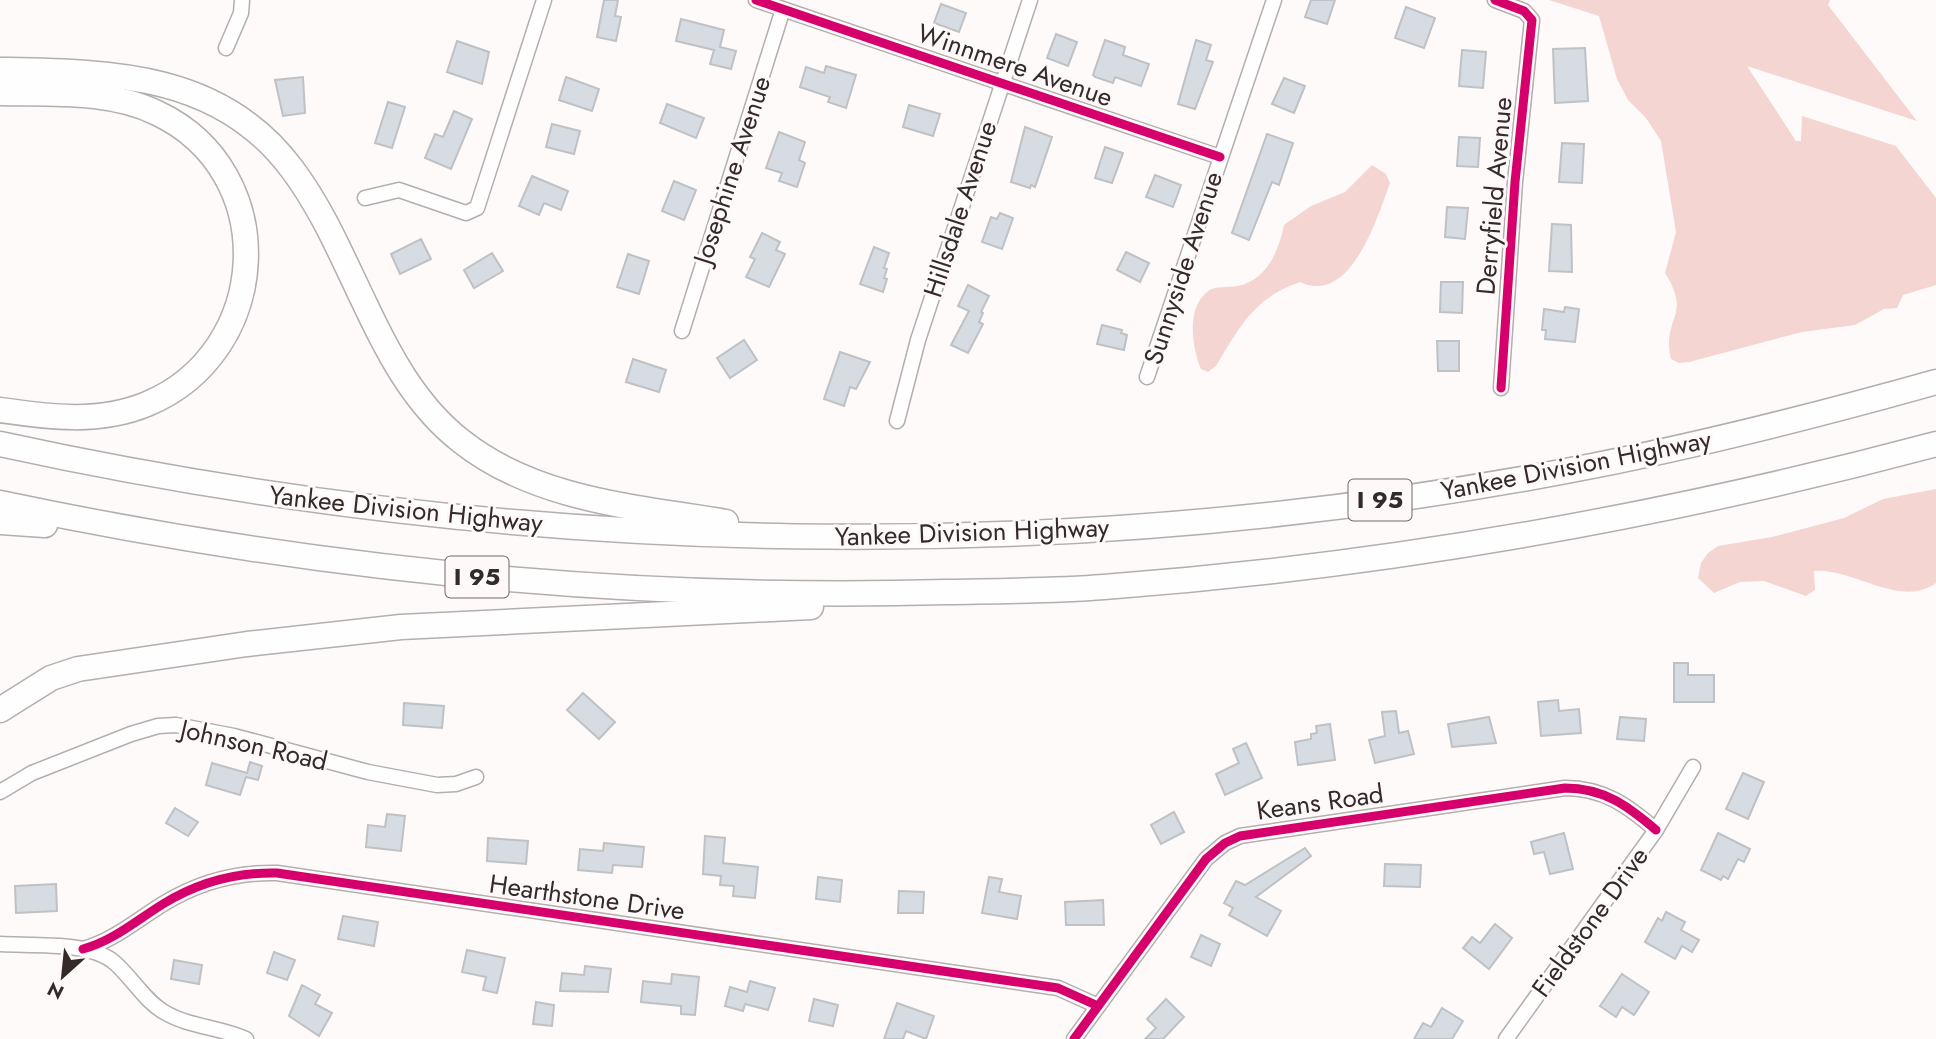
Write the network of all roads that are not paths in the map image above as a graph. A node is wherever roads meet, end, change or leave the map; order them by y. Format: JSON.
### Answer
{"nodes":[{"id":1,"x":242,"y":0,"type":"edge"},
{"id":2,"x":544,"y":0,"type":"edge"},
{"id":3,"x":756,"y":0,"type":"edge"},
{"id":4,"x":1030,"y":0,"type":"edge"},
{"id":5,"x":1274,"y":0,"type":"edge"},
{"id":6,"x":1495,"y":0,"type":"edge"},
{"id":7,"x":783,"y":9,"type":"junction"},
{"id":8,"x":226,"y":48,"type":"dead end"},
{"id":9,"x":0,"y":70,"type":"edge"},
{"id":10,"x":1001,"y":82,"type":"junction"},
{"id":11,"x":0,"y":93,"type":"edge"},
{"id":12,"x":1220,"y":157,"type":"junction"},
{"id":13,"x":365,"y":198,"type":"dead end"},
{"id":14,"x":682,"y":331,"type":"dead end"},
{"id":15,"x":1147,"y":377,"type":"dead end"},
{"id":16,"x":1936,"y":382,"type":"edge"},
{"id":17,"x":1501,"y":388,"type":"dead end"},
{"id":18,"x":0,"y":410,"type":"edge"},
{"id":19,"x":897,"y":421,"type":"dead end"},
{"id":20,"x":0,"y":444,"type":"edge"},
{"id":21,"x":1936,"y":444,"type":"edge"},
{"id":22,"x":0,"y":503,"type":"edge"},
{"id":23,"x":0,"y":522,"type":"edge"},
{"id":24,"x":132,"y":530,"type":"junction"},
{"id":25,"x":813,"y":537,"type":"junction"},
{"id":26,"x":959,"y":592,"type":"junction"},
{"id":27,"x":0,"y":710,"type":"edge"},
{"id":28,"x":1693,"y":767,"type":"dead end"},
{"id":29,"x":476,"y":777,"type":"dead end"},
{"id":30,"x":0,"y":792,"type":"edge"},
{"id":31,"x":1656,"y":831,"type":"junction"},
{"id":32,"x":0,"y":944,"type":"edge"},
{"id":33,"x":83,"y":949,"type":"junction"},
{"id":34,"x":1098,"y":1006,"type":"junction"},
{"id":35,"x":246,"y":1039,"type":"edge"},
{"id":36,"x":1074,"y":1039,"type":"edge"},
{"id":37,"x":1506,"y":1039,"type":"edge"}],
"edges":[{"from":1,"to":8,"type":"street"},
{"from":2,"to":13,"type":"street"},
{"from":3,"to":7,"type":"street","name":"Winnmere Avenue"},
{"from":4,"to":10,"type":"street","name":"Hillsdale Avenue"},
{"from":5,"to":12,"type":"street","name":"Sunnyside Avenue"},
{"from":6,"to":17,"type":"street","name":"Derryfield Avenue"},
{"from":7,"to":10,"type":"street","name":"Winnmere Avenue"},
{"from":7,"to":14,"type":"street","name":"Josephine Avenue"},
{"from":9,"to":25,"type":"highway"},
{"from":10,"to":12,"type":"street","name":"Winnmere Avenue"},
{"from":10,"to":19,"type":"street","name":"Hillsdale Avenue"},
{"from":11,"to":18,"type":"highway"},
{"from":12,"to":15,"type":"street","name":"Sunnyside Avenue"},
{"from":16,"to":25,"type":"highway","name":"Yankee Division Highway","number":"I 95"},
{"from":20,"to":25,"type":"highway","name":"Yankee Division Highway","number":"I 95"},
{"from":21,"to":26,"type":"highway","number":"I 95"},
{"from":22,"to":24,"type":"highway","number":"I 95"},
{"from":23,"to":24,"type":"highway"},
{"from":24,"to":26,"type":"highway","number":"I 95"},
{"from":26,"to":27,"type":"highway"},
{"from":28,"to":31,"type":"street","name":"Fieldstone Drive"},
{"from":29,"to":30,"type":"street","name":"Johnson Road"},
{"from":31,"to":34,"type":"street","name":"Keans Road"},
{"from":31,"to":37,"type":"street","name":"Fieldstone Drive"},
{"from":32,"to":33,"type":"street"},
{"from":33,"to":34,"type":"street","name":"Hearthstone Drive"},
{"from":33,"to":35,"type":"street"},
{"from":34,"to":36,"type":"street","name":"Keans Road"}]}
